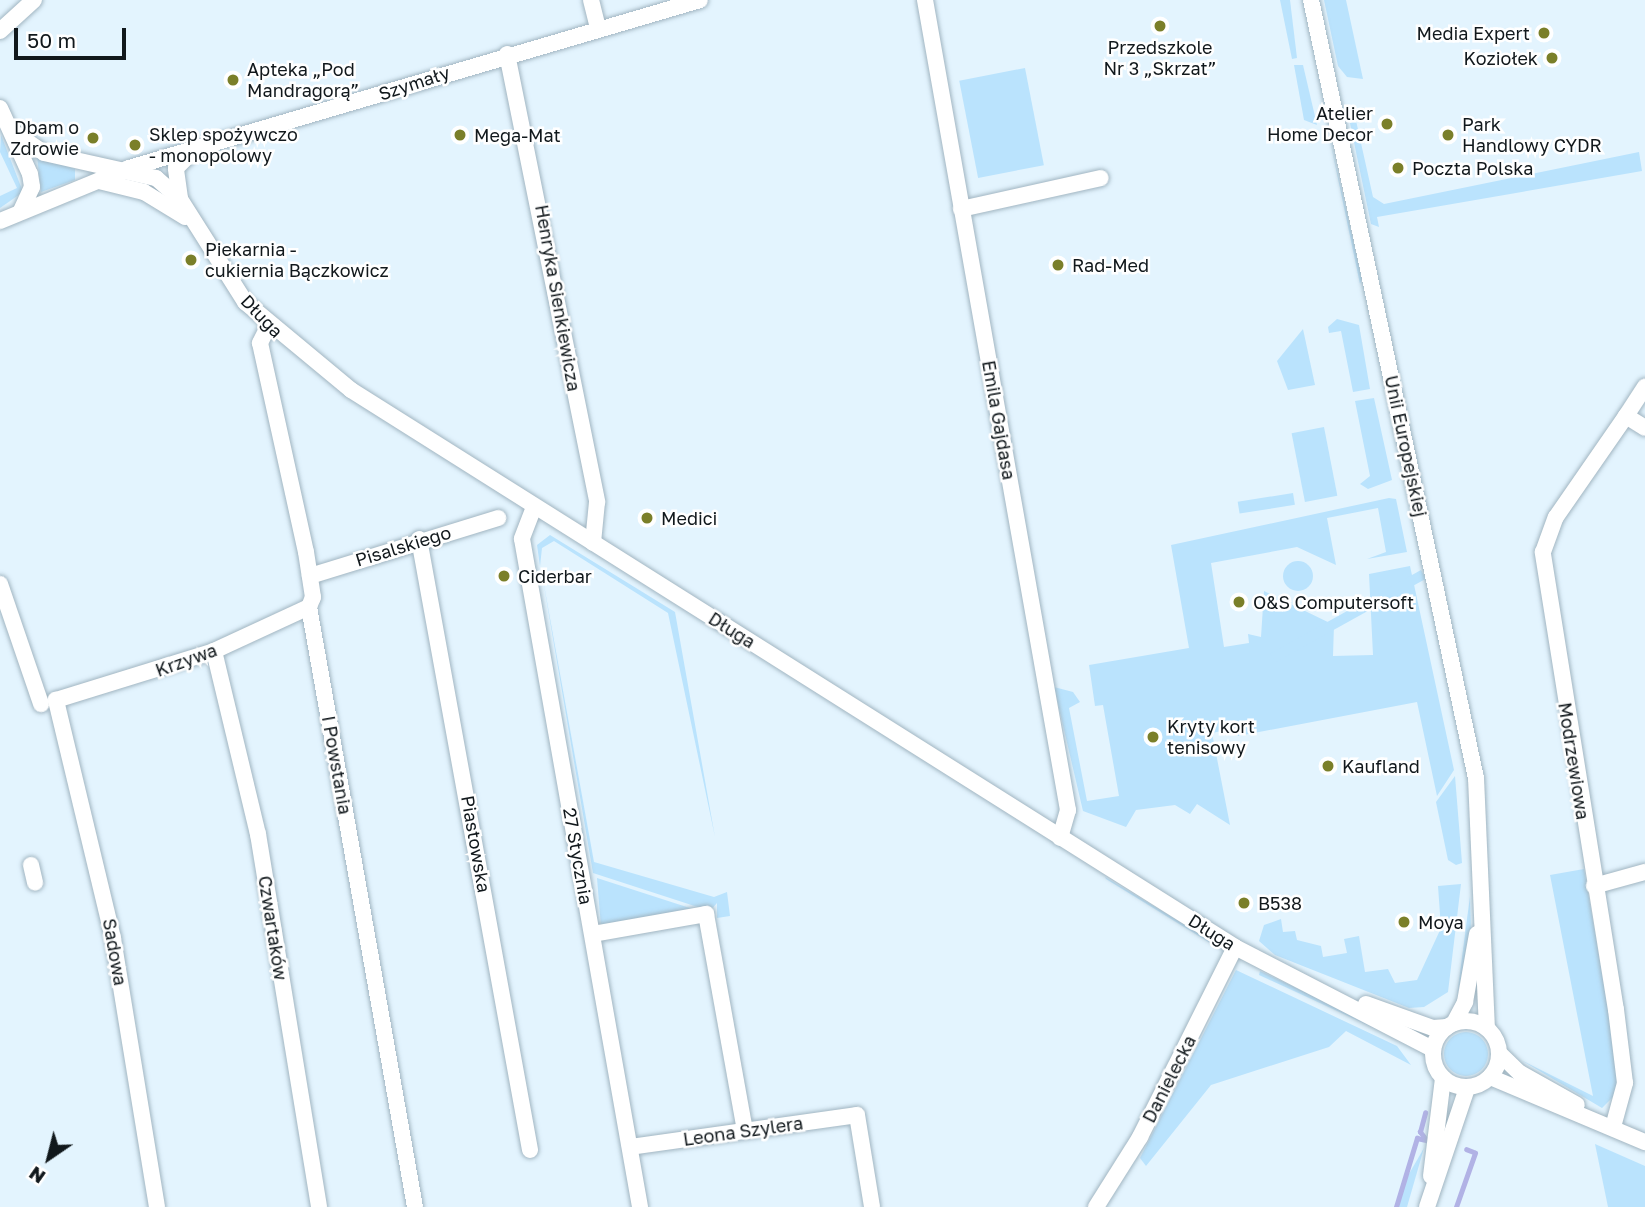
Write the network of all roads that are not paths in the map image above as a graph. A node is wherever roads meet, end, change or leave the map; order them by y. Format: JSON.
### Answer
{"nodes":[{"id":1,"x":34,"y":0,"type":"edge"},
{"id":2,"x":590,"y":0,"type":"edge"},
{"id":3,"x":700,"y":0,"type":"edge"},
{"id":4,"x":925,"y":0,"type":"edge"},
{"id":5,"x":1311,"y":0,"type":"edge"},
{"id":6,"x":654,"y":6,"type":"edge"},
{"id":7,"x":598,"y":28,"type":"junction"},
{"id":8,"x":0,"y":31,"type":"edge"},
{"id":9,"x":507,"y":54,"type":"junction"},
{"id":10,"x":0,"y":108,"type":"edge"},
{"id":11,"x":13,"y":132,"type":"junction"},
{"id":12,"x":192,"y":152,"type":"junction"},
{"id":13,"x":129,"y":168,"type":"junction"},
{"id":14,"x":1101,"y":178,"type":"dead end"},
{"id":15,"x":99,"y":181,"type":"junction"},
{"id":16,"x":180,"y":199,"type":"junction"},
{"id":17,"x":961,"y":209,"type":"junction"},
{"id":18,"x":21,"y":211,"type":"junction"},
{"id":19,"x":0,"y":220,"type":"edge"},
{"id":20,"x":195,"y":226,"type":"junction"},
{"id":21,"x":268,"y":327,"type":"junction"},
{"id":22,"x":1645,"y":387,"type":"edge"},
{"id":23,"x":1626,"y":416,"type":"junction"},
{"id":24,"x":1645,"y":428,"type":"edge"},
{"id":25,"x":534,"y":507,"type":"junction"},
{"id":26,"x":498,"y":518,"type":"dead end"},
{"id":27,"x":419,"y":539,"type":"junction"},
{"id":28,"x":593,"y":543,"type":"junction"},
{"id":29,"x":310,"y":576,"type":"junction"},
{"id":30,"x":0,"y":584,"type":"edge"},
{"id":31,"x":309,"y":607,"type":"junction"},
{"id":32,"x":214,"y":651,"type":"junction"},
{"id":33,"x":48,"y":702,"type":"junction"},
{"id":34,"x":1060,"y":838,"type":"junction"},
{"id":35,"x":32,"y":865,"type":"dead end"},
{"id":36,"x":1645,"y":872,"type":"edge"},
{"id":37,"x":35,"y":883,"type":"dead end"},
{"id":38,"x":1594,"y":887,"type":"junction"},
{"id":39,"x":1484,"y":894,"type":"junction"},
{"id":40,"x":593,"y":934,"type":"junction"},
{"id":41,"x":1236,"y":947,"type":"junction"},
{"id":42,"x":1312,"y":984,"type":"junction"},
{"id":43,"x":1451,"y":1025,"type":"junction"},
{"id":44,"x":1487,"y":1028,"type":"junction"},
{"id":45,"x":1433,"y":1048,"type":"junction"},
{"id":46,"x":1499,"y":1053,"type":"junction"},
{"id":47,"x":1490,"y":1077,"type":"junction"},
{"id":48,"x":1443,"y":1078,"type":"junction"},
{"id":49,"x":1467,"y":1088,"type":"junction"},
{"id":50,"x":1609,"y":1126,"type":"junction"},
{"id":51,"x":745,"y":1131,"type":"junction"},
{"id":52,"x":1645,"y":1142,"type":"edge"},
{"id":53,"x":629,"y":1147,"type":"junction"},
{"id":54,"x":530,"y":1150,"type":"dead end"},
{"id":55,"x":1429,"y":1203,"type":"edge"},
{"id":56,"x":157,"y":1207,"type":"edge"},
{"id":57,"x":319,"y":1207,"type":"edge"},
{"id":58,"x":415,"y":1207,"type":"edge"},
{"id":59,"x":640,"y":1207,"type":"edge"},
{"id":60,"x":872,"y":1207,"type":"edge"},
{"id":61,"x":1096,"y":1207,"type":"edge"}],
"edges":[{"from":1,"to":8,"type":"street"},
{"from":2,"to":7,"type":"street"},
{"from":3,"to":6,"type":"street","name":"Szymały"},
{"from":4,"to":17,"type":"street","name":"Emila Gajdasa"},
{"from":5,"to":39,"type":"street","name":"Unii Europejskiej"},
{"from":6,"to":7,"type":"street","name":"Szymały"},
{"from":7,"to":9,"type":"street","name":"Szymały"},
{"from":9,"to":12,"type":"street","name":"Szymały"},
{"from":9,"to":28,"type":"street","name":"Henryka Sienkiewicza"},
{"from":10,"to":11,"type":"street"},
{"from":11,"to":13,"type":"street","name":"Długa"},
{"from":11,"to":18,"type":"street"},
{"from":12,"to":13,"type":"street","name":"Szymały"},
{"from":12,"to":16,"type":"street"},
{"from":13,"to":15,"type":"street","name":"Szymały"},
{"from":13,"to":16,"type":"street","name":"Długa"},
{"from":14,"to":17,"type":"street"},
{"from":15,"to":18,"type":"street","name":"Szymały"},
{"from":15,"to":20,"type":"street","name":"Długa"},
{"from":16,"to":20,"type":"street","name":"Długa"},
{"from":17,"to":34,"type":"street","name":"Emila Gajdasa"},
{"from":18,"to":19,"type":"street","name":"Szymały"},
{"from":20,"to":21,"type":"street","name":"Długa"},
{"from":21,"to":25,"type":"street","name":"Długa"},
{"from":21,"to":29,"type":"street","name":"I Powstania"},
{"from":22,"to":23,"type":"street","name":"Modrzewiowa"},
{"from":23,"to":24,"type":"street"},
{"from":23,"to":38,"type":"street","name":"Modrzewiowa"},
{"from":25,"to":28,"type":"street","name":"Długa"},
{"from":25,"to":40,"type":"street","name":"27 Stycznia"},
{"from":26,"to":27,"type":"street","name":"Pisalskiego"},
{"from":27,"to":29,"type":"street","name":"Pisalskiego"},
{"from":27,"to":54,"type":"street","name":"Piastowska"},
{"from":28,"to":34,"type":"street","name":"Długa"},
{"from":29,"to":31,"type":"street","name":"I Powstania"},
{"from":30,"to":33,"type":"street","name":"Sadowa"},
{"from":31,"to":32,"type":"street","name":"Krzywa"},
{"from":31,"to":58,"type":"street","name":"I Powstania"},
{"from":32,"to":33,"type":"street","name":"Krzywa"},
{"from":32,"to":57,"type":"street","name":"Czwartaków"},
{"from":33,"to":56,"type":"street","name":"Sadowa"},
{"from":34,"to":41,"type":"street","name":"Długa"},
{"from":35,"to":37,"type":"street"},
{"from":36,"to":38,"type":"street"},
{"from":38,"to":50,"type":"street","name":"Modrzewiowa"},
{"from":39,"to":43,"type":"street","name":"Unii Europejskiej"},
{"from":39,"to":44,"type":"street","name":"Unii Europejskiej"},
{"from":40,"to":51,"type":"street"},
{"from":40,"to":53,"type":"street","name":"27 Stycznia"},
{"from":41,"to":42,"type":"street","name":"Długa"},
{"from":41,"to":61,"type":"street","name":"Danielecka"},
{"from":42,"to":43,"type":"street","name":"Długa"},
{"from":42,"to":45,"type":"street","name":"Długa"},
{"from":43,"to":44,"type":"street"},
{"from":43,"to":45,"type":"street"},
{"from":44,"to":46,"type":"street"},
{"from":45,"to":48,"type":"street"},
{"from":46,"to":47,"type":"street"},
{"from":46,"to":50,"type":"street"},
{"from":47,"to":49,"type":"street"},
{"from":47,"to":50,"type":"street"},
{"from":48,"to":49,"type":"street"},
{"from":48,"to":55,"type":"street"},
{"from":49,"to":55,"type":"street"},
{"from":50,"to":52,"type":"street"},
{"from":51,"to":53,"type":"street","name":"Leona Szylera"},
{"from":51,"to":60,"type":"street","name":"Leona Szylera"},
{"from":53,"to":59,"type":"street","name":"27 Stycznia"}]}
